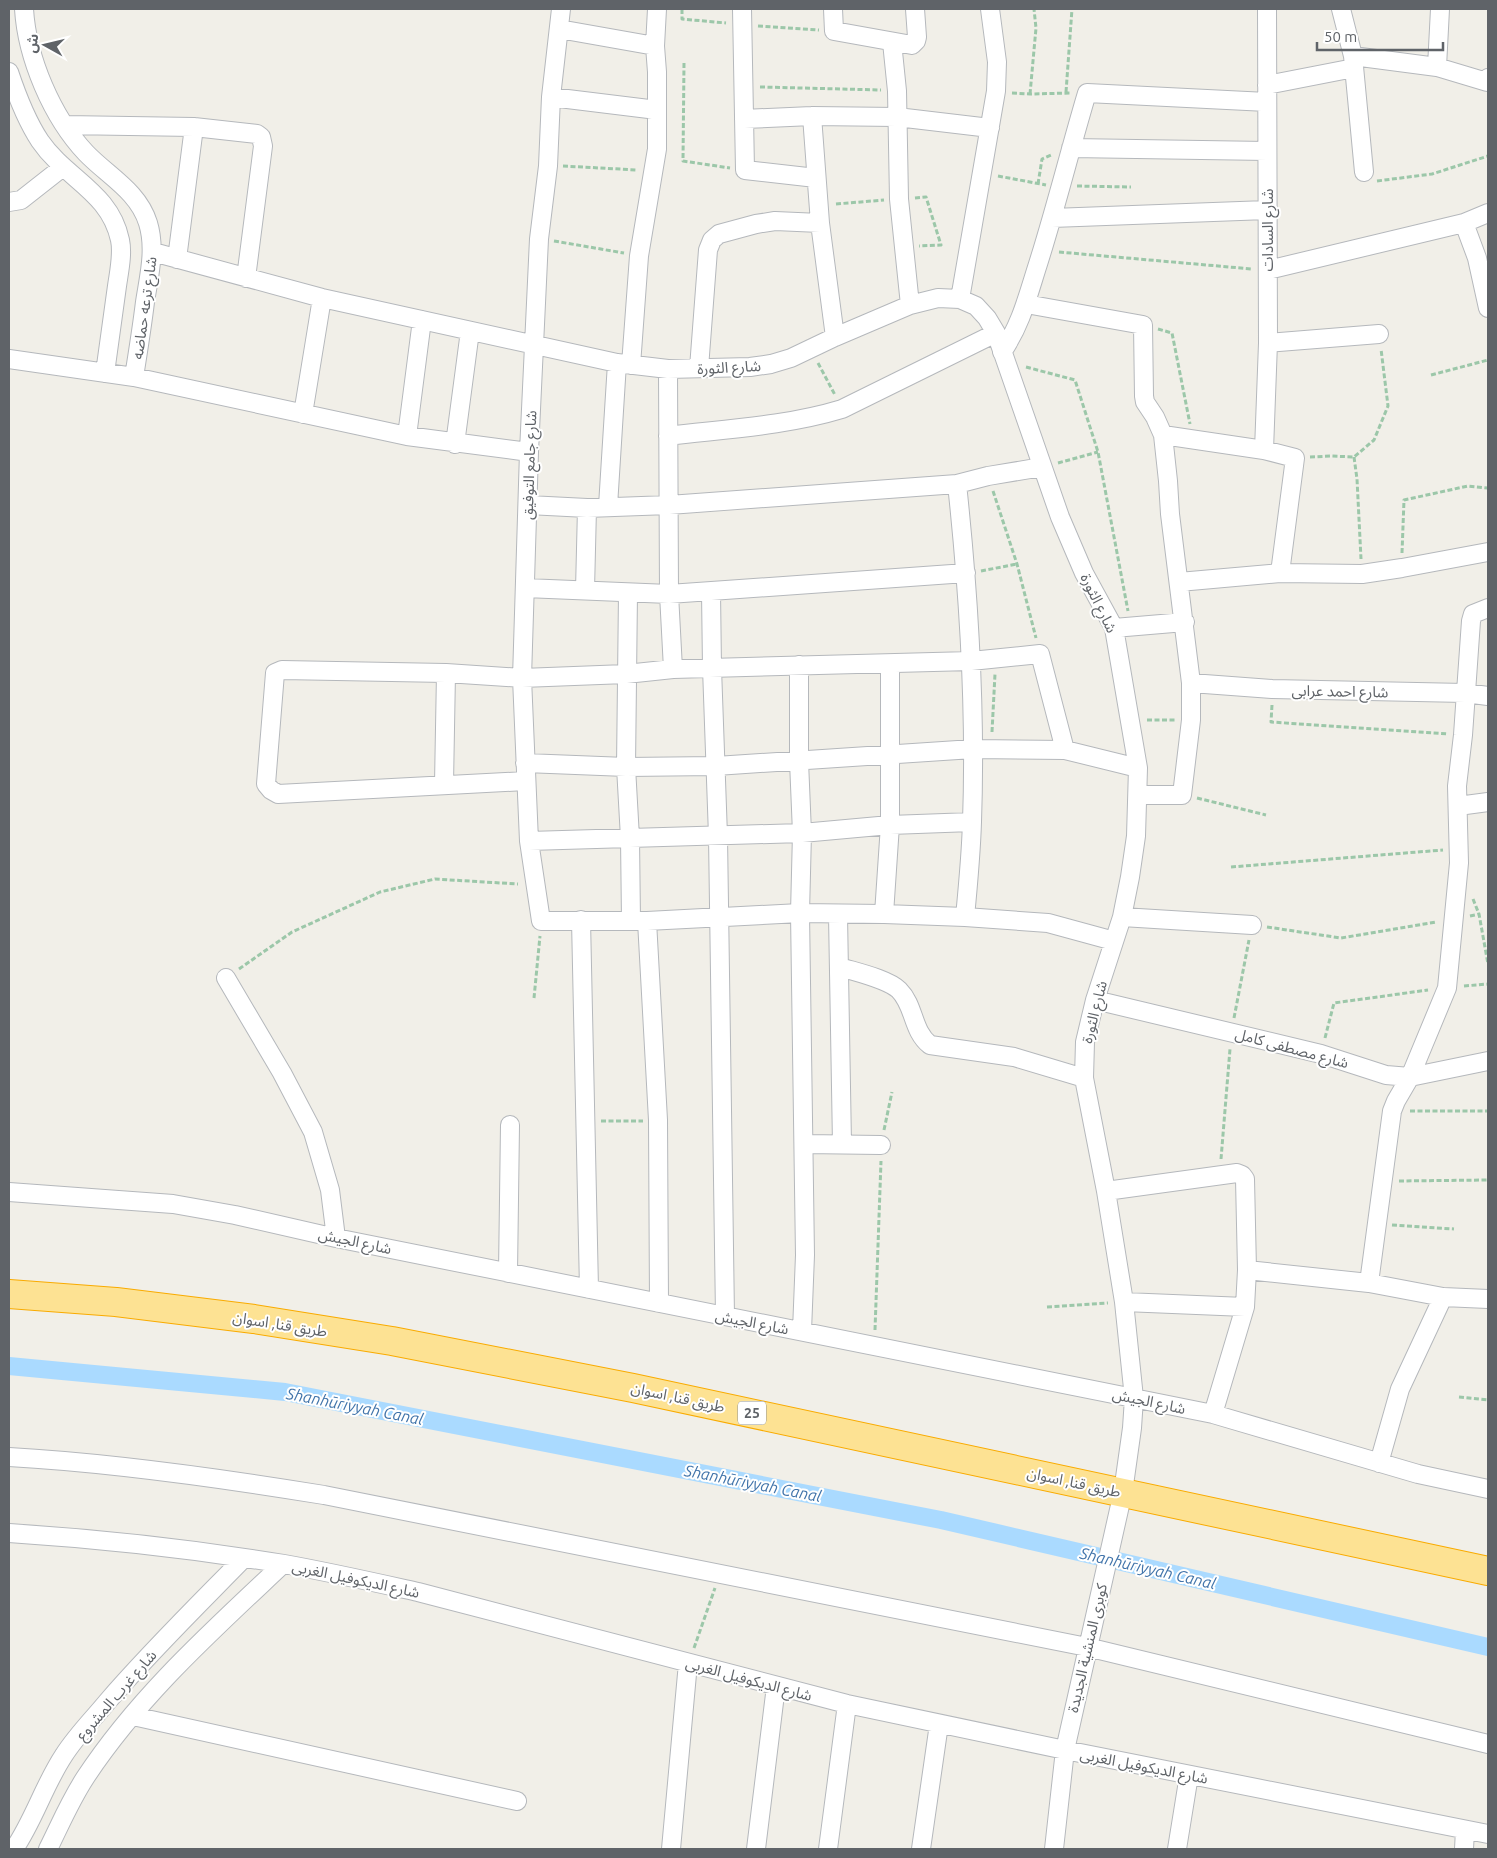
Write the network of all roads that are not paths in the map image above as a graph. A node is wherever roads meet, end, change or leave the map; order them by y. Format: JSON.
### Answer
{"nodes":[{"id":1,"x":24,"y":9,"type":"edge"},
{"id":2,"x":561,"y":9,"type":"edge"},
{"id":3,"x":657,"y":9,"type":"edge"},
{"id":4,"x":833,"y":9,"type":"edge"},
{"id":5,"x":915,"y":9,"type":"edge"},
{"id":6,"x":990,"y":9,"type":"edge"},
{"id":7,"x":1267,"y":9,"type":"edge"},
{"id":8,"x":1341,"y":9,"type":"edge"},
{"id":9,"x":1440,"y":9,"type":"edge"},
{"id":10,"x":742,"y":17,"type":"edge"},
{"id":11,"x":559,"y":29,"type":"junction"},
{"id":12,"x":892,"y":42,"type":"junction"},
{"id":13,"x":656,"y":46,"type":"junction"},
{"id":14,"x":1354,"y":62,"type":"junction"},
{"id":15,"x":1437,"y":67,"type":"junction"},
{"id":16,"x":9,"y":72,"type":"edge"},
{"id":17,"x":1488,"y":78,"type":"edge"},
{"id":18,"x":1267,"y":93,"type":"junction"},
{"id":19,"x":551,"y":97,"type":"junction"},
{"id":20,"x":657,"y":110,"type":"junction"},
{"id":21,"x":812,"y":116,"type":"junction"},
{"id":22,"x":897,"y":117,"type":"junction"},
{"id":23,"x":744,"y":119,"type":"junction"},
{"id":24,"x":64,"y":125,"type":"junction"},
{"id":25,"x":194,"y":128,"type":"junction"},
{"id":26,"x":990,"y":128,"type":"junction"},
{"id":27,"x":1070,"y":148,"type":"junction"},
{"id":28,"x":1267,"y":151,"type":"junction"},
{"id":29,"x":63,"y":167,"type":"junction"},
{"id":30,"x":1364,"y":172,"type":"road end"},
{"id":31,"x":816,"y":178,"type":"junction"},
{"id":32,"x":9,"y":202,"type":"edge"},
{"id":33,"x":1267,"y":210,"type":"junction"},
{"id":34,"x":1488,"y":213,"type":"edge"},
{"id":35,"x":819,"y":214,"type":"junction"},
{"id":36,"x":1052,"y":218,"type":"junction"},
{"id":37,"x":1464,"y":223,"type":"junction"},
{"id":38,"x":152,"y":252,"type":"junction"},
{"id":39,"x":177,"y":259,"type":"junction"},
{"id":40,"x":1268,"y":270,"type":"junction"},
{"id":41,"x":246,"y":278,"type":"junction"},
{"id":42,"x":322,"y":298,"type":"junction"},
{"id":43,"x":960,"y":299,"type":"junction"},
{"id":44,"x":1026,"y":304,"type":"junction"},
{"id":45,"x":910,"y":305,"type":"junction"},
{"id":46,"x":1488,"y":308,"type":"edge"},
{"id":47,"x":422,"y":320,"type":"junction"},
{"id":48,"x":470,"y":331,"type":"junction"},
{"id":49,"x":996,"y":333,"type":"junction"},
{"id":50,"x":1379,"y":334,"type":"road end"},
{"id":51,"x":835,"y":337,"type":"junction"},
{"id":52,"x":1268,"y":343,"type":"junction"},
{"id":53,"x":535,"y":346,"type":"junction"},
{"id":54,"x":9,"y":359,"type":"edge"},
{"id":55,"x":1005,"y":360,"type":"junction"},
{"id":56,"x":624,"y":364,"type":"junction"},
{"id":57,"x":699,"y":368,"type":"junction"},
{"id":58,"x":668,"y":369,"type":"junction"},
{"id":59,"x":105,"y":373,"type":"junction"},
{"id":60,"x":134,"y":378,"type":"junction"},
{"id":61,"x":303,"y":414,"type":"junction"},
{"id":62,"x":1163,"y":435,"type":"junction"},
{"id":63,"x":407,"y":436,"type":"junction"},
{"id":64,"x":668,"y":436,"type":"junction"},
{"id":65,"x":455,"y":444,"type":"junction"},
{"id":66,"x":1264,"y":450,"type":"junction"},
{"id":67,"x":529,"y":452,"type":"junction"},
{"id":68,"x":1042,"y":468,"type":"junction"},
{"id":69,"x":957,"y":484,"type":"junction"},
{"id":70,"x":669,"y":504,"type":"junction"},
{"id":71,"x":528,"y":505,"type":"junction"},
{"id":72,"x":608,"y":506,"type":"junction"},
{"id":73,"x":587,"y":508,"type":"junction"},
{"id":74,"x":1488,"y":552,"type":"edge"},
{"id":75,"x":1280,"y":573,"type":"junction"},
{"id":76,"x":966,"y":574,"type":"junction"},
{"id":77,"x":1178,"y":582,"type":"junction"},
{"id":78,"x":525,"y":588,"type":"junction"},
{"id":79,"x":585,"y":590,"type":"junction"},
{"id":80,"x":711,"y":592,"type":"junction"},
{"id":81,"x":628,"y":593,"type":"junction"},
{"id":82,"x":669,"y":594,"type":"junction"},
{"id":83,"x":1488,"y":608,"type":"edge"},
{"id":84,"x":1185,"y":622,"type":"junction"},
{"id":85,"x":1123,"y":627,"type":"junction"},
{"id":86,"x":971,"y":661,"type":"junction"},
{"id":87,"x":890,"y":664,"type":"junction"},
{"id":88,"x":799,"y":665,"type":"junction"},
{"id":89,"x":712,"y":668,"type":"junction"},
{"id":90,"x":673,"y":670,"type":"junction"},
{"id":91,"x":446,"y":673,"type":"junction"},
{"id":92,"x":626,"y":674,"type":"junction"},
{"id":93,"x":522,"y":678,"type":"junction"},
{"id":94,"x":1191,"y":683,"type":"junction"},
{"id":95,"x":1465,"y":694,"type":"junction"},
{"id":96,"x":1488,"y":696,"type":"edge"},
{"id":97,"x":973,"y":749,"type":"junction"},
{"id":98,"x":1065,"y":750,"type":"junction"},
{"id":99,"x":890,"y":754,"type":"junction"},
{"id":100,"x":800,"y":761,"type":"junction"},
{"id":101,"x":525,"y":764,"type":"junction"},
{"id":102,"x":716,"y":766,"type":"junction"},
{"id":103,"x":626,"y":767,"type":"junction"},
{"id":104,"x":1138,"y":768,"type":"junction"},
{"id":105,"x":526,"y":781,"type":"junction"},
{"id":106,"x":444,"y":784,"type":"junction"},
{"id":107,"x":1138,"y":795,"type":"junction"},
{"id":108,"x":1488,"y":802,"type":"edge"},
{"id":109,"x":1458,"y":806,"type":"junction"},
{"id":110,"x":972,"y":822,"type":"junction"},
{"id":111,"x":890,"y":825,"type":"junction"},
{"id":112,"x":802,"y":833,"type":"junction"},
{"id":113,"x":718,"y":836,"type":"junction"},
{"id":114,"x":630,"y":838,"type":"junction"},
{"id":115,"x":529,"y":841,"type":"junction"},
{"id":116,"x":800,"y":913,"type":"junction"},
{"id":117,"x":884,"y":914,"type":"junction"},
{"id":118,"x":838,"y":915,"type":"junction"},
{"id":119,"x":965,"y":917,"type":"junction"},
{"id":120,"x":1122,"y":917,"type":"junction"},
{"id":121,"x":718,"y":918,"type":"junction"},
{"id":122,"x":581,"y":920,"type":"junction"},
{"id":123,"x":639,"y":921,"type":"junction"},
{"id":124,"x":1252,"y":924,"type":"road end"},
{"id":125,"x":1114,"y":941,"type":"junction"},
{"id":126,"x":840,"y":967,"type":"junction"},
{"id":127,"x":226,"y":978,"type":"road end"},
{"id":128,"x":1096,"y":1000,"type":"junction"},
{"id":129,"x":1488,"y":1061,"type":"edge"},
{"id":130,"x":1410,"y":1077,"type":"junction"},
{"id":131,"x":1084,"y":1078,"type":"junction"},
{"id":132,"x":510,"y":1126,"type":"dead end"},
{"id":133,"x":804,"y":1144,"type":"junction"},
{"id":134,"x":842,"y":1144,"type":"junction"},
{"id":135,"x":882,"y":1145,"type":"road end"},
{"id":136,"x":1106,"y":1191,"type":"junction"},
{"id":137,"x":9,"y":1192,"type":"edge"},
{"id":138,"x":336,"y":1238,"type":"junction"},
{"id":139,"x":1247,"y":1270,"type":"junction"},
{"id":140,"x":508,"y":1273,"type":"junction"},
{"id":141,"x":1369,"y":1283,"type":"junction"},
{"id":142,"x":589,"y":1289,"type":"junction"},
{"id":143,"x":9,"y":1294,"type":"edge"},
{"id":144,"x":1443,"y":1297,"type":"junction"},
{"id":145,"x":1488,"y":1298,"type":"edge"},
{"id":146,"x":1124,"y":1302,"type":"junction"},
{"id":147,"x":659,"y":1304,"type":"junction"},
{"id":148,"x":1245,"y":1307,"type":"junction"},
{"id":149,"x":725,"y":1316,"type":"junction"},
{"id":150,"x":802,"y":1331,"type":"junction"},
{"id":151,"x":1134,"y":1398,"type":"junction"},
{"id":152,"x":1213,"y":1414,"type":"junction"},
{"id":153,"x":9,"y":1457,"type":"edge"},
{"id":154,"x":1379,"y":1463,"type":"junction"},
{"id":155,"x":1488,"y":1489,"type":"edge"},
{"id":156,"x":1122,"y":1492,"type":"junction"},
{"id":157,"x":9,"y":1533,"type":"edge"},
{"id":158,"x":244,"y":1559,"type":"junction"},
{"id":159,"x":283,"y":1564,"type":"junction"},
{"id":160,"x":1488,"y":1571,"type":"edge"},
{"id":161,"x":1087,"y":1647,"type":"junction"},
{"id":162,"x":688,"y":1663,"type":"junction"},
{"id":163,"x":776,"y":1686,"type":"junction"},
{"id":164,"x":846,"y":1704,"type":"junction"},
{"id":165,"x":133,"y":1716,"type":"junction"},
{"id":166,"x":939,"y":1724,"type":"junction"},
{"id":167,"x":1066,"y":1743,"type":"junction"},
{"id":168,"x":1488,"y":1744,"type":"edge"},
{"id":169,"x":1189,"y":1775,"type":"junction"},
{"id":170,"x":517,"y":1801,"type":"dead end"},
{"id":171,"x":1466,"y":1830,"type":"junction"},
{"id":172,"x":1488,"y":1834,"type":"edge"},
{"id":173,"x":14,"y":1849,"type":"edge"},
{"id":174,"x":48,"y":1849,"type":"edge"},
{"id":175,"x":671,"y":1849,"type":"edge"},
{"id":176,"x":756,"y":1849,"type":"edge"},
{"id":177,"x":828,"y":1849,"type":"edge"},
{"id":178,"x":920,"y":1849,"type":"edge"},
{"id":179,"x":1054,"y":1849,"type":"edge"},
{"id":180,"x":1177,"y":1849,"type":"edge"},
{"id":181,"x":1464,"y":1849,"type":"edge"}],
"edges":[{"from":1,"to":24,"type":"street","name":"شارع ترعه حماضه"},
{"from":2,"to":11,"type":"street","name":"شارع جامع التوفيق"},
{"from":3,"to":13,"type":"street"},
{"from":4,"to":12,"type":"street"},
{"from":5,"to":12,"type":"street"},
{"from":6,"to":26,"type":"street"},
{"from":7,"to":18,"type":"street","name":"شارع السادات"},
{"from":8,"to":14,"type":"street"},
{"from":9,"to":15,"type":"street"},
{"from":10,"to":23,"type":"street"},
{"from":11,"to":13,"type":"street"},
{"from":11,"to":19,"type":"street","name":"شارع جامع التوفيق"},
{"from":12,"to":22,"type":"street"},
{"from":13,"to":20,"type":"street"},
{"from":14,"to":15,"type":"street"},
{"from":14,"to":18,"type":"street"},
{"from":14,"to":30,"type":"street"},
{"from":15,"to":17,"type":"street"},
{"from":16,"to":29,"type":"street","name":"شارع ترعه حماضه"},
{"from":18,"to":27,"type":"street"},
{"from":18,"to":28,"type":"street","name":"شارع السادات"},
{"from":19,"to":20,"type":"street"},
{"from":19,"to":53,"type":"street","name":"شارع جامع التوفيق"},
{"from":20,"to":56,"type":"street"},
{"from":21,"to":22,"type":"street"},
{"from":21,"to":23,"type":"street"},
{"from":21,"to":31,"type":"street"},
{"from":22,"to":26,"type":"street"},
{"from":22,"to":45,"type":"street"},
{"from":23,"to":31,"type":"street"},
{"from":24,"to":25,"type":"street"},
{"from":24,"to":38,"type":"street","name":"شارع ترعه حماضه"},
{"from":25,"to":39,"type":"street"},
{"from":25,"to":41,"type":"street"},
{"from":26,"to":43,"type":"street"},
{"from":27,"to":28,"type":"street"},
{"from":27,"to":36,"type":"street"},
{"from":28,"to":33,"type":"street","name":"شارع السادات"},
{"from":29,"to":32,"type":"street"},
{"from":29,"to":59,"type":"street","name":"شارع ترعه حماضه"},
{"from":31,"to":35,"type":"street"},
{"from":33,"to":36,"type":"street"},
{"from":33,"to":40,"type":"street","name":"شارع السادات"},
{"from":34,"to":37,"type":"street"},
{"from":35,"to":51,"type":"street"},
{"from":35,"to":57,"type":"street"},
{"from":36,"to":44,"type":"street"},
{"from":37,"to":40,"type":"street"},
{"from":37,"to":46,"type":"street"},
{"from":38,"to":39,"type":"street","name":"شارع الثورة"},
{"from":38,"to":60,"type":"street","name":"شارع ترعه حماضه"},
{"from":39,"to":41,"type":"street","name":"شارع الثورة"},
{"from":40,"to":52,"type":"street","name":"شارع السادات"},
{"from":41,"to":42,"type":"street","name":"شارع الثورة"},
{"from":42,"to":47,"type":"street","name":"شارع الثورة"},
{"from":42,"to":61,"type":"street"},
{"from":43,"to":45,"type":"street","name":"شارع الثورة"},
{"from":43,"to":49,"type":"street","name":"شارع الثورة"},
{"from":44,"to":55,"type":"street"},
{"from":44,"to":62,"type":"street"},
{"from":45,"to":51,"type":"street","name":"شارع الثورة"},
{"from":47,"to":48,"type":"street","name":"شارع الثورة"},
{"from":47,"to":63,"type":"street"},
{"from":48,"to":53,"type":"street","name":"شارع الثورة"},
{"from":48,"to":65,"type":"street"},
{"from":49,"to":55,"type":"street","name":"شارع الثورة"},
{"from":49,"to":64,"type":"street"},
{"from":50,"to":52,"type":"street"},
{"from":51,"to":57,"type":"street","name":"شارع الثورة"},
{"from":52,"to":66,"type":"street","name":"شارع السادات"},
{"from":53,"to":56,"type":"street","name":"شارع الثورة"},
{"from":53,"to":67,"type":"street","name":"شارع جامع التوفيق"},
{"from":54,"to":59,"type":"street"},
{"from":55,"to":68,"type":"street","name":"شارع الثورة"},
{"from":56,"to":58,"type":"street","name":"شارع الثورة"},
{"from":56,"to":72,"type":"street"},
{"from":57,"to":58,"type":"street","name":"شارع الثورة"},
{"from":58,"to":64,"type":"street"},
{"from":59,"to":60,"type":"street"},
{"from":60,"to":61,"type":"street"},
{"from":61,"to":63,"type":"street"},
{"from":62,"to":66,"type":"street"},
{"from":62,"to":77,"type":"street"},
{"from":63,"to":65,"type":"street"},
{"from":64,"to":70,"type":"street"},
{"from":65,"to":67,"type":"street"},
{"from":66,"to":75,"type":"street"},
{"from":67,"to":71,"type":"street","name":"شارع جامع التوفيق"},
{"from":68,"to":69,"type":"street"},
{"from":68,"to":85,"type":"street","name":"شارع الثورة"},
{"from":69,"to":70,"type":"street"},
{"from":69,"to":76,"type":"street"},
{"from":70,"to":72,"type":"street"},
{"from":70,"to":82,"type":"street"},
{"from":71,"to":73,"type":"street"},
{"from":71,"to":78,"type":"street","name":"شارع جامع التوفيق"},
{"from":72,"to":73,"type":"street"},
{"from":73,"to":79,"type":"street"},
{"from":74,"to":75,"type":"street"},
{"from":75,"to":77,"type":"street"},
{"from":76,"to":80,"type":"street"},
{"from":76,"to":86,"type":"street"},
{"from":77,"to":84,"type":"street"},
{"from":78,"to":79,"type":"street"},
{"from":78,"to":93,"type":"street","name":"شارع جامع التوفيق"},
{"from":79,"to":81,"type":"street"},
{"from":80,"to":82,"type":"street"},
{"from":80,"to":89,"type":"street"},
{"from":81,"to":82,"type":"street"},
{"from":81,"to":92,"type":"street"},
{"from":82,"to":90,"type":"street"},
{"from":83,"to":95,"type":"street"},
{"from":84,"to":85,"type":"street"},
{"from":84,"to":94,"type":"street"},
{"from":85,"to":104,"type":"street","name":"شارع الثورة"},
{"from":86,"to":87,"type":"street"},
{"from":86,"to":97,"type":"street"},
{"from":86,"to":98,"type":"street"},
{"from":87,"to":88,"type":"street"},
{"from":87,"to":99,"type":"street"},
{"from":88,"to":89,"type":"street"},
{"from":88,"to":100,"type":"street"},
{"from":89,"to":90,"type":"street"},
{"from":89,"to":102,"type":"street"},
{"from":90,"to":92,"type":"street"},
{"from":91,"to":93,"type":"street"},
{"from":91,"to":106,"type":"street"},
{"from":91,"to":106,"type":"street"},
{"from":92,"to":93,"type":"street"},
{"from":92,"to":103,"type":"street"},
{"from":93,"to":101,"type":"street","name":"شارع جامع التوفيق"},
{"from":94,"to":95,"type":"street","name":"شارع احمد عرابى"},
{"from":94,"to":107,"type":"street"},
{"from":95,"to":96,"type":"street","name":"شارع احمد عرابى"},
{"from":95,"to":109,"type":"street"},
{"from":97,"to":98,"type":"street"},
{"from":97,"to":99,"type":"street"},
{"from":97,"to":110,"type":"street"},
{"from":98,"to":104,"type":"street"},
{"from":99,"to":100,"type":"street"},
{"from":99,"to":111,"type":"street"},
{"from":100,"to":102,"type":"street"},
{"from":100,"to":112,"type":"street"},
{"from":101,"to":103,"type":"street"},
{"from":101,"to":105,"type":"street","name":"شارع جامع التوفيق"},
{"from":102,"to":103,"type":"street"},
{"from":102,"to":113,"type":"street"},
{"from":103,"to":114,"type":"street"},
{"from":104,"to":107,"type":"street","name":"شارع الثورة"},
{"from":105,"to":106,"type":"street"},
{"from":105,"to":115,"type":"street","name":"شارع جامع التوفيق"},
{"from":107,"to":120,"type":"street","name":"شارع الثورة"},
{"from":108,"to":109,"type":"street"},
{"from":109,"to":130,"type":"street"},
{"from":110,"to":111,"type":"street"},
{"from":110,"to":119,"type":"street"},
{"from":111,"to":112,"type":"street"},
{"from":111,"to":117,"type":"street"},
{"from":112,"to":113,"type":"street"},
{"from":112,"to":116,"type":"street"},
{"from":113,"to":114,"type":"street"},
{"from":113,"to":121,"type":"street"},
{"from":114,"to":115,"type":"street"},
{"from":114,"to":123,"type":"street"},
{"from":115,"to":122,"type":"street","name":"شارع جامع التوفيق"},
{"from":116,"to":118,"type":"street"},
{"from":116,"to":121,"type":"street"},
{"from":116,"to":133,"type":"street"},
{"from":117,"to":118,"type":"street"},
{"from":117,"to":119,"type":"street"},
{"from":118,"to":126,"type":"street"},
{"from":119,"to":125,"type":"street"},
{"from":120,"to":124,"type":"street"},
{"from":120,"to":125,"type":"street","name":"شارع الثورة"},
{"from":121,"to":123,"type":"street"},
{"from":121,"to":149,"type":"street"},
{"from":122,"to":123,"type":"street"},
{"from":122,"to":142,"type":"street"},
{"from":123,"to":147,"type":"street"},
{"from":125,"to":128,"type":"street","name":"شارع الثورة"},
{"from":126,"to":131,"type":"street"},
{"from":126,"to":134,"type":"street"},
{"from":127,"to":138,"type":"street"},
{"from":128,"to":130,"type":"street","name":"شارع مصطفى كامل"},
{"from":128,"to":131,"type":"street","name":"شارع الثورة"},
{"from":129,"to":130,"type":"street","name":"شارع مصطفى كامل"},
{"from":130,"to":141,"type":"street"},
{"from":131,"to":136,"type":"street","name":"شارع الثورة"},
{"from":132,"to":140,"type":"street"},
{"from":133,"to":134,"type":"street"},
{"from":133,"to":150,"type":"street"},
{"from":134,"to":135,"type":"street"},
{"from":136,"to":139,"type":"street"},
{"from":136,"to":146,"type":"street","name":"شارع الثورة"},
{"from":137,"to":138,"type":"street","name":"شارع الجيش"},
{"from":138,"to":140,"type":"street","name":"شارع الجيش"},
{"from":139,"to":141,"type":"street"},
{"from":139,"to":148,"type":"street"},
{"from":140,"to":142,"type":"street","name":"شارع الجيش"},
{"from":141,"to":144,"type":"street"},
{"from":142,"to":147,"type":"street","name":"شارع الجيش"},
{"from":143,"to":156,"type":"highway","name":"طريق قنا, اسوان","number":"25"},
{"from":144,"to":145,"type":"street"},
{"from":144,"to":154,"type":"street"},
{"from":146,"to":148,"type":"street"},
{"from":146,"to":151,"type":"street","name":"شارع الثورة"},
{"from":147,"to":149,"type":"street","name":"شارع الجيش"},
{"from":148,"to":152,"type":"street"},
{"from":149,"to":150,"type":"street","name":"شارع الجيش"},
{"from":150,"to":151,"type":"street","name":"شارع الجيش"},
{"from":151,"to":152,"type":"street","name":"شارع الجيش"},
{"from":151,"to":156,"type":"street","name":"كوبرى المنشية الجديدة"},
{"from":152,"to":154,"type":"street","name":"شارع الجيش"},
{"from":153,"to":161,"type":"street"},
{"from":154,"to":155,"type":"street","name":"شارع الجيش"},
{"from":156,"to":160,"type":"highway","name":"طريق قنا, اسوان","number":"25"},
{"from":156,"to":161,"type":"street","name":"كوبرى المنشية الجديدة"},
{"from":157,"to":158,"type":"street","name":"شارع الديكوفيل الغربى"},
{"from":158,"to":159,"type":"street","name":"شارع الديكوفيل الغربى"},
{"from":158,"to":173,"type":"street","name":"شارع غرب المشروع"},
{"from":159,"to":162,"type":"street","name":"شارع الديكوفيل الغربى"},
{"from":159,"to":165,"type":"street","name":"شارع غرب المشروع"},
{"from":161,"to":167,"type":"street","name":"كوبرى المنشية الجديدة"},
{"from":161,"to":168,"type":"street"},
{"from":162,"to":163,"type":"street","name":"شارع الديكوفيل الغربى"},
{"from":162,"to":175,"type":"street"},
{"from":163,"to":164,"type":"street","name":"شارع الديكوفيل الغربى"},
{"from":163,"to":176,"type":"street"},
{"from":164,"to":166,"type":"street","name":"شارع الديكوفيل الغربى"},
{"from":164,"to":177,"type":"street"},
{"from":165,"to":170,"type":"street"},
{"from":165,"to":174,"type":"street","name":"شارع غرب المشروع"},
{"from":166,"to":167,"type":"street","name":"شارع الديكوفيل الغربى"},
{"from":166,"to":178,"type":"street"},
{"from":167,"to":169,"type":"street","name":"شارع الديكوفيل الغربى"},
{"from":167,"to":179,"type":"street","name":"كوبرى المنشية الجديدة"},
{"from":169,"to":171,"type":"street","name":"شارع الديكوفيل الغربى"},
{"from":169,"to":180,"type":"street"},
{"from":171,"to":172,"type":"street","name":"شارع الديكوفيل الغربى"},
{"from":171,"to":181,"type":"street"}]}
